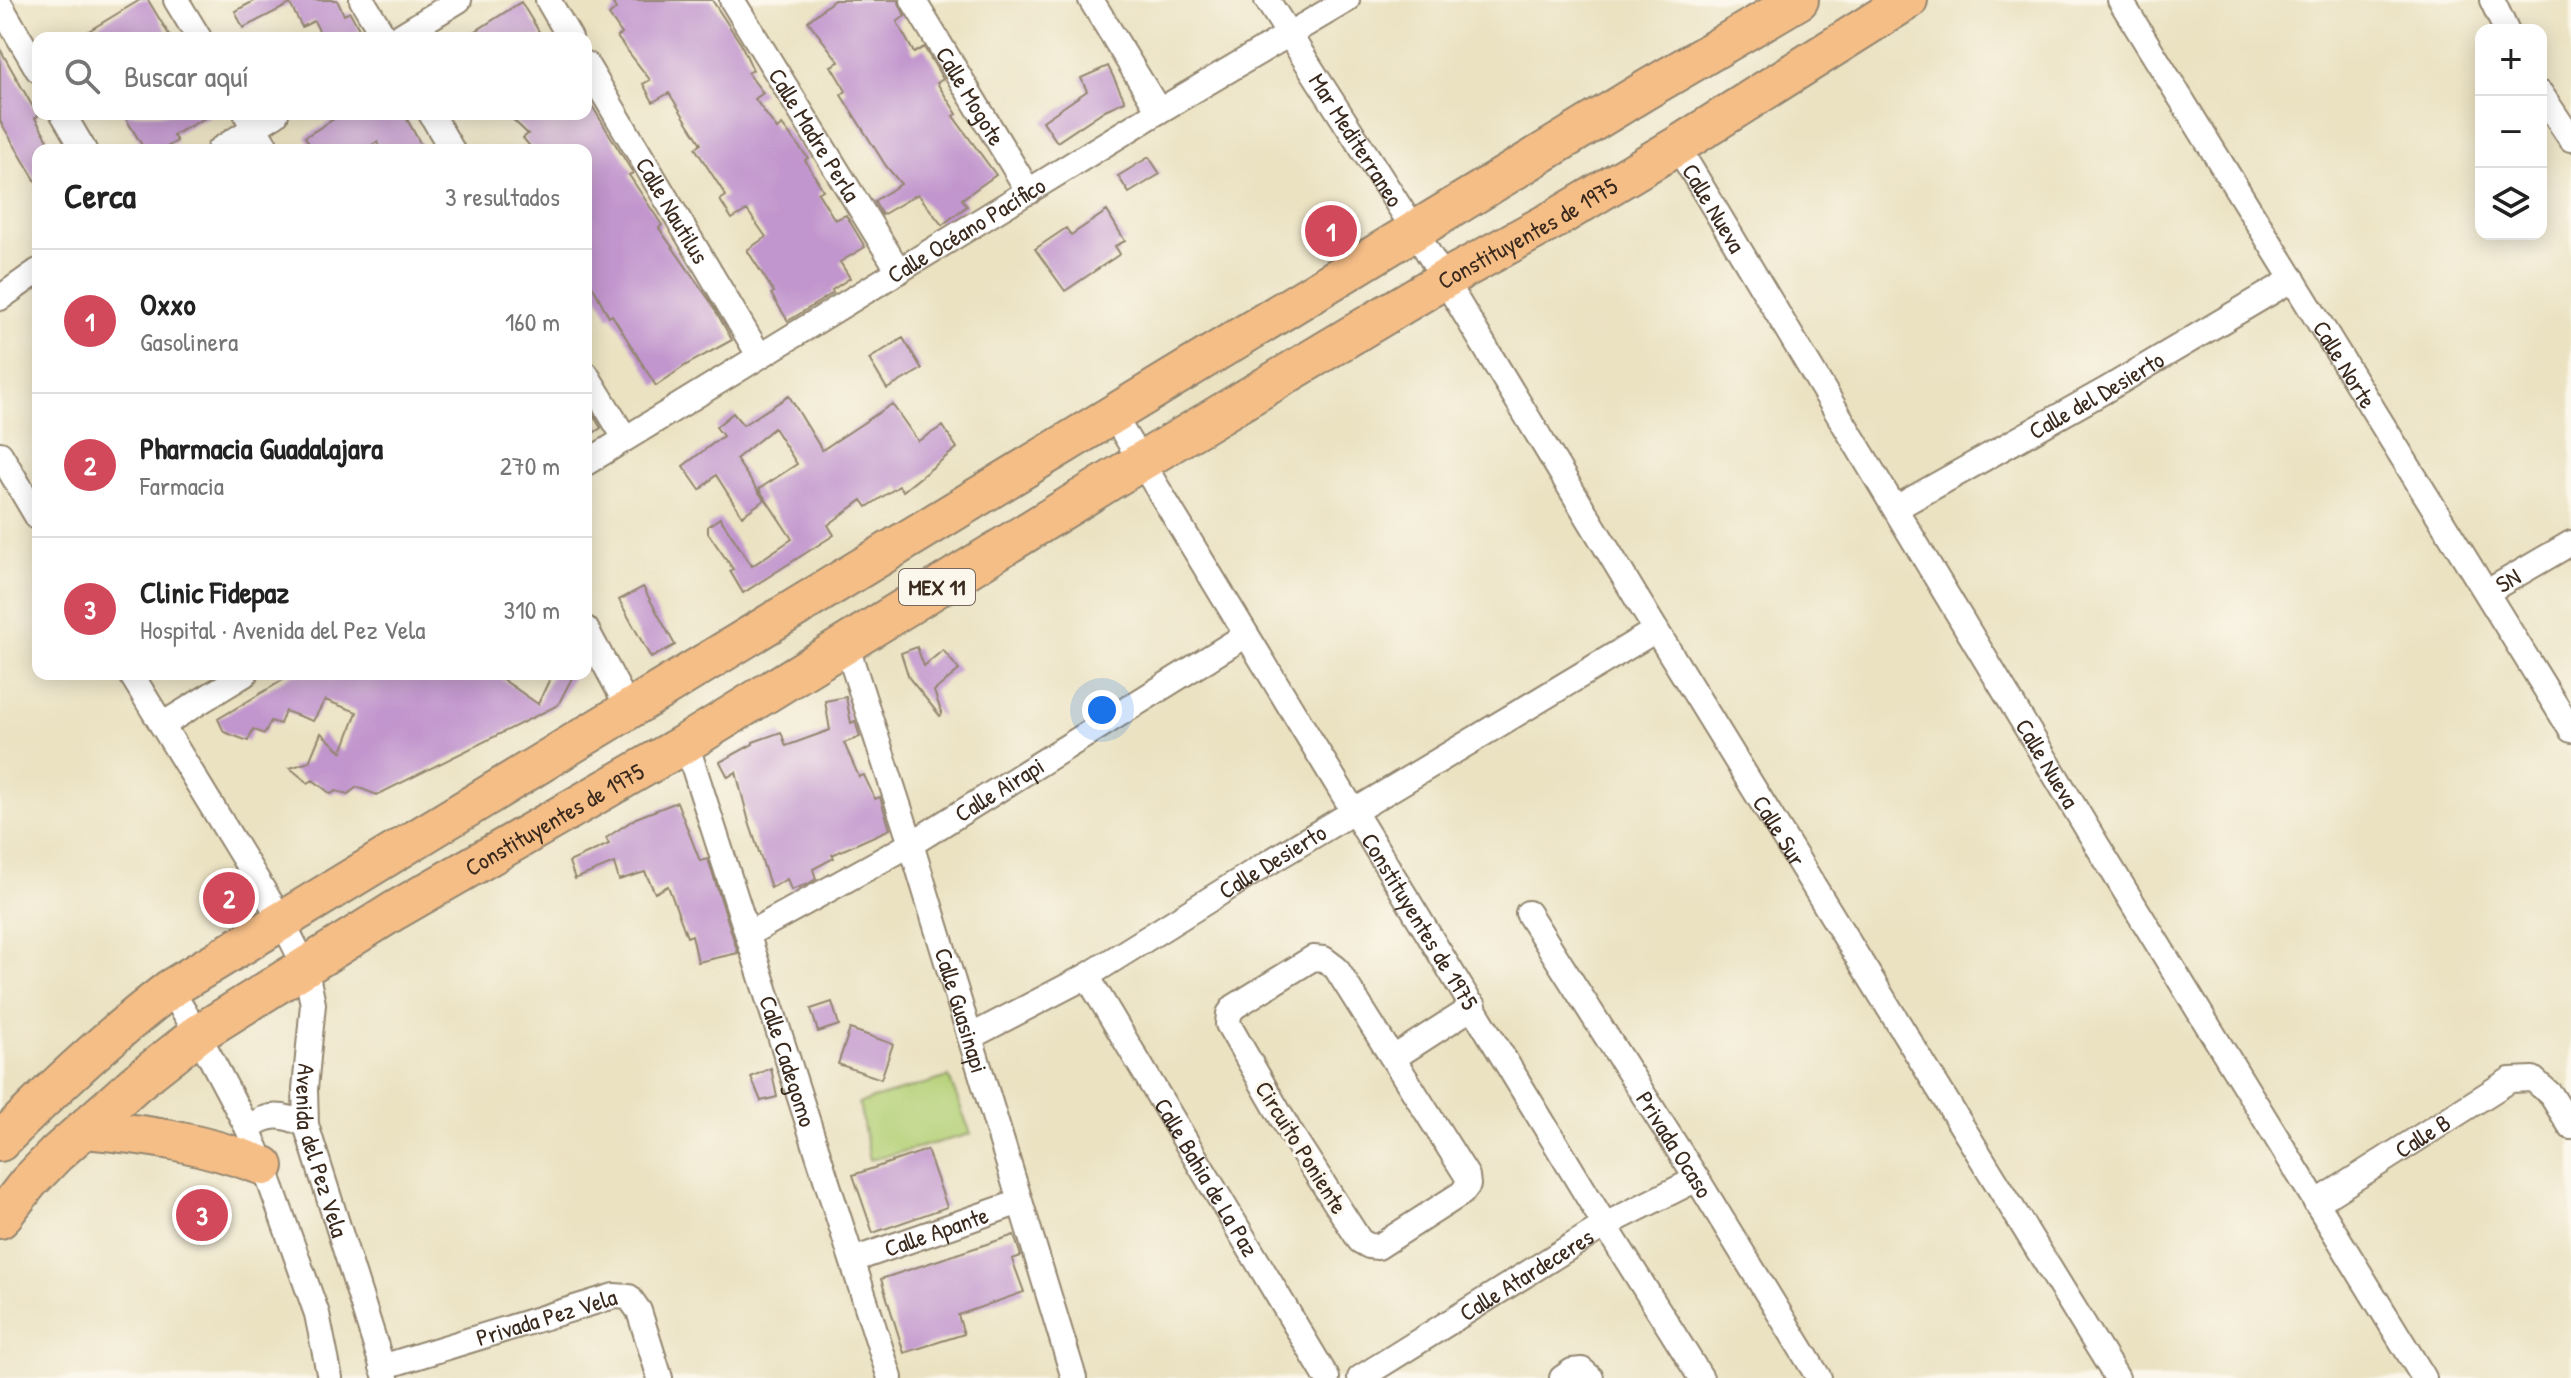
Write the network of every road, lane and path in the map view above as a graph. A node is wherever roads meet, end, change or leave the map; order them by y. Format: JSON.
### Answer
{"nodes":[{"id":1,"x":176,"y":0,"type":"edge"},
{"id":2,"x":362,"y":0,"type":"edge"},
{"id":3,"x":459,"y":0,"type":"edge"},
{"id":4,"x":548,"y":0,"type":"edge"},
{"id":5,"x":732,"y":0,"type":"edge"},
{"id":6,"x":913,"y":0,"type":"edge"},
{"id":7,"x":1091,"y":0,"type":"edge"},
{"id":8,"x":1267,"y":0,"type":"edge"},
{"id":9,"x":1347,"y":0,"type":"edge"},
{"id":10,"x":1799,"y":0,"type":"edge"},
{"id":11,"x":1908,"y":0,"type":"edge"},
{"id":12,"x":2120,"y":0,"type":"edge"},
{"id":13,"x":2492,"y":0,"type":"edge"},
{"id":14,"x":0,"y":5,"type":"edge"},
{"id":15,"x":2503,"y":24,"type":"edge"},
{"id":16,"x":195,"y":32,"type":"edge"},
{"id":17,"x":381,"y":32,"type":"edge"},
{"id":18,"x":407,"y":32,"type":"edge"},
{"id":19,"x":567,"y":32,"type":"edge"},
{"id":20,"x":1289,"y":35,"type":"junction"},
{"id":21,"x":32,"y":60,"type":"edge"},
{"id":22,"x":592,"y":74,"type":"edge"},
{"id":23,"x":2542,"y":96,"type":"edge"},
{"id":24,"x":1159,"y":111,"type":"junction"},
{"id":25,"x":66,"y":120,"type":"edge"},
{"id":26,"x":434,"y":120,"type":"edge"},
{"id":27,"x":250,"y":121,"type":"edge"},
{"id":28,"x":2571,"y":139,"type":"edge"},
{"id":29,"x":80,"y":144,"type":"edge"},
{"id":30,"x":225,"y":144,"type":"edge"},
{"id":31,"x":264,"y":144,"type":"edge"},
{"id":32,"x":448,"y":144,"type":"edge"},
{"id":33,"x":1677,"y":146,"type":"junction"},
{"id":34,"x":1029,"y":192,"type":"junction"},
{"id":35,"x":1415,"y":231,"type":"junction"},
{"id":36,"x":899,"y":271,"type":"junction"},
{"id":37,"x":32,"y":275,"type":"edge"},
{"id":38,"x":1445,"y":279,"type":"junction"},
{"id":39,"x":2293,"y":279,"type":"junction"},
{"id":40,"x":0,"y":298,"type":"edge"},
{"id":41,"x":759,"y":355,"type":"junction"},
{"id":42,"x":592,"y":384,"type":"edge"},
{"id":43,"x":1113,"y":415,"type":"junction"},
{"id":44,"x":625,"y":438,"type":"junction"},
{"id":45,"x":0,"y":454,"type":"edge"},
{"id":46,"x":592,"y":459,"type":"edge"},
{"id":47,"x":1142,"y":461,"type":"junction"},
{"id":48,"x":32,"y":508,"type":"edge"},
{"id":49,"x":1896,"y":508,"type":"junction"},
{"id":50,"x":2571,"y":543,"type":"edge"},
{"id":51,"x":2487,"y":592,"type":"junction"},
{"id":52,"x":1656,"y":630,"type":"junction"},
{"id":53,"x":1246,"y":635,"type":"junction"},
{"id":54,"x":592,"y":640,"type":"edge"},
{"id":55,"x":846,"y":644,"type":"junction"},
{"id":56,"x":135,"y":680,"type":"edge"},
{"id":57,"x":235,"y":680,"type":"edge"},
{"id":58,"x":629,"y":709,"type":"junction"},
{"id":59,"x":162,"y":725,"type":"junction"},
{"id":60,"x":2571,"y":730,"type":"edge"},
{"id":61,"x":686,"y":743,"type":"junction"},
{"id":62,"x":1354,"y":813,"type":"junction"},
{"id":63,"x":911,"y":844,"type":"junction"},
{"id":64,"x":1528,"y":913,"type":"dead end"},
{"id":65,"x":282,"y":921,"type":"junction"},
{"id":66,"x":748,"y":934,"type":"junction"},
{"id":67,"x":305,"y":966,"type":"junction"},
{"id":68,"x":1087,"y":976,"type":"junction"},
{"id":69,"x":170,"y":989,"type":"junction"},
{"id":70,"x":1474,"y":1006,"type":"junction"},
{"id":71,"x":198,"y":1034,"type":"junction"},
{"id":72,"x":970,"y":1037,"type":"junction"},
{"id":73,"x":1395,"y":1057,"type":"junction"},
{"id":74,"x":306,"y":1125,"type":"junction"},
{"id":75,"x":2571,"y":1127,"type":"edge"},
{"id":76,"x":84,"y":1129,"type":"junction"},
{"id":77,"x":248,"y":1129,"type":"junction"},
{"id":78,"x":0,"y":1142,"type":"edge"},
{"id":79,"x":264,"y":1166,"type":"junction"},
{"id":80,"x":1697,"y":1179,"type":"junction"},
{"id":81,"x":1020,"y":1202,"type":"junction"},
{"id":82,"x":2316,"y":1203,"type":"junction"},
{"id":83,"x":0,"y":1219,"type":"edge"},
{"id":84,"x":1605,"y":1225,"type":"junction"},
{"id":85,"x":853,"y":1260,"type":"junction"},
{"id":86,"x":384,"y":1372,"type":"edge"},
{"id":87,"x":330,"y":1378,"type":"edge"},
{"id":88,"x":660,"y":1378,"type":"edge"},
{"id":89,"x":890,"y":1378,"type":"edge"},
{"id":90,"x":1074,"y":1378,"type":"edge"},
{"id":91,"x":1327,"y":1378,"type":"edge"},
{"id":92,"x":1360,"y":1378,"type":"edge"},
{"id":93,"x":1562,"y":1378,"type":"edge"},
{"id":94,"x":1591,"y":1378,"type":"edge"},
{"id":95,"x":1701,"y":1378,"type":"edge"},
{"id":96,"x":1819,"y":1378,"type":"edge"},
{"id":97,"x":2117,"y":1378,"type":"edge"},
{"id":98,"x":2424,"y":1378,"type":"edge"}],
"edges":[{"from":1,"to":16,"type":"street"},
{"from":2,"to":17,"type":"street"},
{"from":3,"to":18,"type":"street"},
{"from":4,"to":19,"type":"street"},
{"from":5,"to":36,"type":"street","name":"Calle Madre Perla"},
{"from":6,"to":34,"type":"street","name":"Calle Mogote"},
{"from":7,"to":24,"type":"street"},
{"from":8,"to":20,"type":"street","name":"Mar Mediterraneo"},
{"from":9,"to":20,"type":"street","name":"Calle Océano Pacífico"},
{"from":10,"to":35,"type":"main road","number":"MEX 11"},
{"from":11,"to":33,"type":"main road","name":"Constituyentes de 1975","number":"MEX 11"},
{"from":12,"to":39,"type":"street","name":"Calle Norte"},
{"from":13,"to":15,"type":"street"},
{"from":14,"to":21,"type":"street"},
{"from":20,"to":24,"type":"street","name":"Calle Océano Pacífico"},
{"from":20,"to":35,"type":"street","name":"Mar Mediterraneo"},
{"from":22,"to":41,"type":"street","name":"Calle Nautilus"},
{"from":23,"to":28,"type":"street"},
{"from":24,"to":34,"type":"street","name":"Calle Océano Pacífico"},
{"from":25,"to":29,"type":"street"},
{"from":26,"to":32,"type":"street"},
{"from":27,"to":30,"type":"street"},
{"from":27,"to":31,"type":"street"},
{"from":33,"to":38,"type":"main road","name":"Constituyentes de 1975","number":"MEX 11"},
{"from":33,"to":49,"type":"street","name":"Calle Nueva"},
{"from":34,"to":36,"type":"street","name":"Calle Océano Pacífico"},
{"from":35,"to":38,"type":"street","name":"Mar Mediterraneo"},
{"from":35,"to":43,"type":"main road","number":"MEX 11"},
{"from":36,"to":41,"type":"street","name":"Calle Océano Pacífico"},
{"from":37,"to":40,"type":"street"},
{"from":38,"to":47,"type":"main road","name":"Constituyentes de 1975","number":"MEX 11"},
{"from":38,"to":52,"type":"street","name":"Calle Sur"},
{"from":39,"to":49,"type":"street","name":"Calle del Desierto"},
{"from":39,"to":51,"type":"street","name":"Calle Norte"},
{"from":41,"to":44,"type":"street","name":"Calle Océano Pacífico"},
{"from":42,"to":44,"type":"street"},
{"from":43,"to":47,"type":"street","name":"Constituyentes de 1975"},
{"from":43,"to":58,"type":"main road","number":"MEX 11"},
{"from":44,"to":46,"type":"street","name":"Calle Océano Pacífico"},
{"from":45,"to":48,"type":"street"},
{"from":47,"to":53,"type":"street","name":"Constituyentes de 1975"},
{"from":47,"to":55,"type":"main road","name":"Constituyentes de 1975","number":"MEX 11"},
{"from":49,"to":82,"type":"street","name":"Calle Nueva"},
{"from":50,"to":51,"type":"street","name":"SN"},
{"from":51,"to":60,"type":"street","name":"Calle Norte"},
{"from":52,"to":62,"type":"street","name":"Calle Desierto"},
{"from":52,"to":97,"type":"street","name":"Calle Sur"},
{"from":53,"to":62,"type":"street","name":"Constituyentes de 1975"},
{"from":53,"to":63,"type":"street","name":"Calle Airapi"},
{"from":54,"to":58,"type":"street"},
{"from":55,"to":61,"type":"main road","name":"Constituyentes de 1975","number":"MEX 11"},
{"from":55,"to":63,"type":"street","name":"Calle Guasinapi"},
{"from":56,"to":59,"type":"street","name":"Avenida del Pez Vela"},
{"from":57,"to":59,"type":"street"},
{"from":58,"to":65,"type":"main road","number":"MEX 11"},
{"from":59,"to":65,"type":"street","name":"Avenida del Pez Vela"},
{"from":61,"to":66,"type":"street","name":"Calle Cadegomo"},
{"from":61,"to":67,"type":"main road","name":"Constituyentes de 1975","number":"MEX 11"},
{"from":62,"to":68,"type":"street","name":"Calle Desierto"},
{"from":62,"to":70,"type":"street","name":"Constituyentes de 1975"},
{"from":63,"to":66,"type":"street","name":"Calle Airapi"},
{"from":63,"to":72,"type":"street","name":"Calle Guasinapi"},
{"from":64,"to":80,"type":"street","name":"Privada Ocaso"},
{"from":65,"to":67,"type":"street","name":"Avenida del Pez Vela"},
{"from":65,"to":69,"type":"main road","number":"MEX 11"},
{"from":66,"to":85,"type":"street","name":"Calle Cadegomo"},
{"from":67,"to":71,"type":"main road","name":"Constituyentes de 1975","number":"MEX 11"},
{"from":67,"to":74,"type":"street","name":"Avenida del Pez Vela"},
{"from":68,"to":72,"type":"street","name":"Calle Desierto"},
{"from":68,"to":91,"type":"street","name":"Calle Bahia de La Paz"},
{"from":69,"to":71,"type":"street"},
{"from":69,"to":78,"type":"main road","number":"MEX 11"},
{"from":70,"to":73,"type":"street"},
{"from":70,"to":84,"type":"street","name":"Constituyentes de 1975"},
{"from":71,"to":76,"type":"main road","name":"Constituyentes de 1975","number":"MEX 11"},
{"from":71,"to":77,"type":"street"},
{"from":72,"to":81,"type":"street","name":"Calle Guasinapi"},
{"from":73,"to":73,"type":"street","name":"Circuito Poniente"},
{"from":74,"to":77,"type":"street"},
{"from":74,"to":86,"type":"street","name":"Avenida del Pez Vela"},
{"from":75,"to":82,"type":"street","name":"Calle B"},
{"from":76,"to":79,"type":"main road"},
{"from":76,"to":83,"type":"main road","name":"Constituyentes de 1975","number":"MEX 11"},
{"from":77,"to":79,"type":"street"},
{"from":79,"to":87,"type":"street"},
{"from":80,"to":84,"type":"street","name":"Calle Atardeceres"},
{"from":80,"to":96,"type":"street","name":"Privada Ocaso"},
{"from":81,"to":85,"type":"street","name":"Calle Apante"},
{"from":81,"to":90,"type":"street","name":"Calle Guasinapi"},
{"from":82,"to":98,"type":"street","name":"Calle Nueva"},
{"from":84,"to":92,"type":"street","name":"Calle Atardeceres"},
{"from":84,"to":95,"type":"street","name":"Constituyentes de 1975"},
{"from":85,"to":89,"type":"street","name":"Calle Cadegomo"},
{"from":86,"to":88,"type":"street","name":"Privada Pez Vela"},
{"from":93,"to":94,"type":"street"}]}
